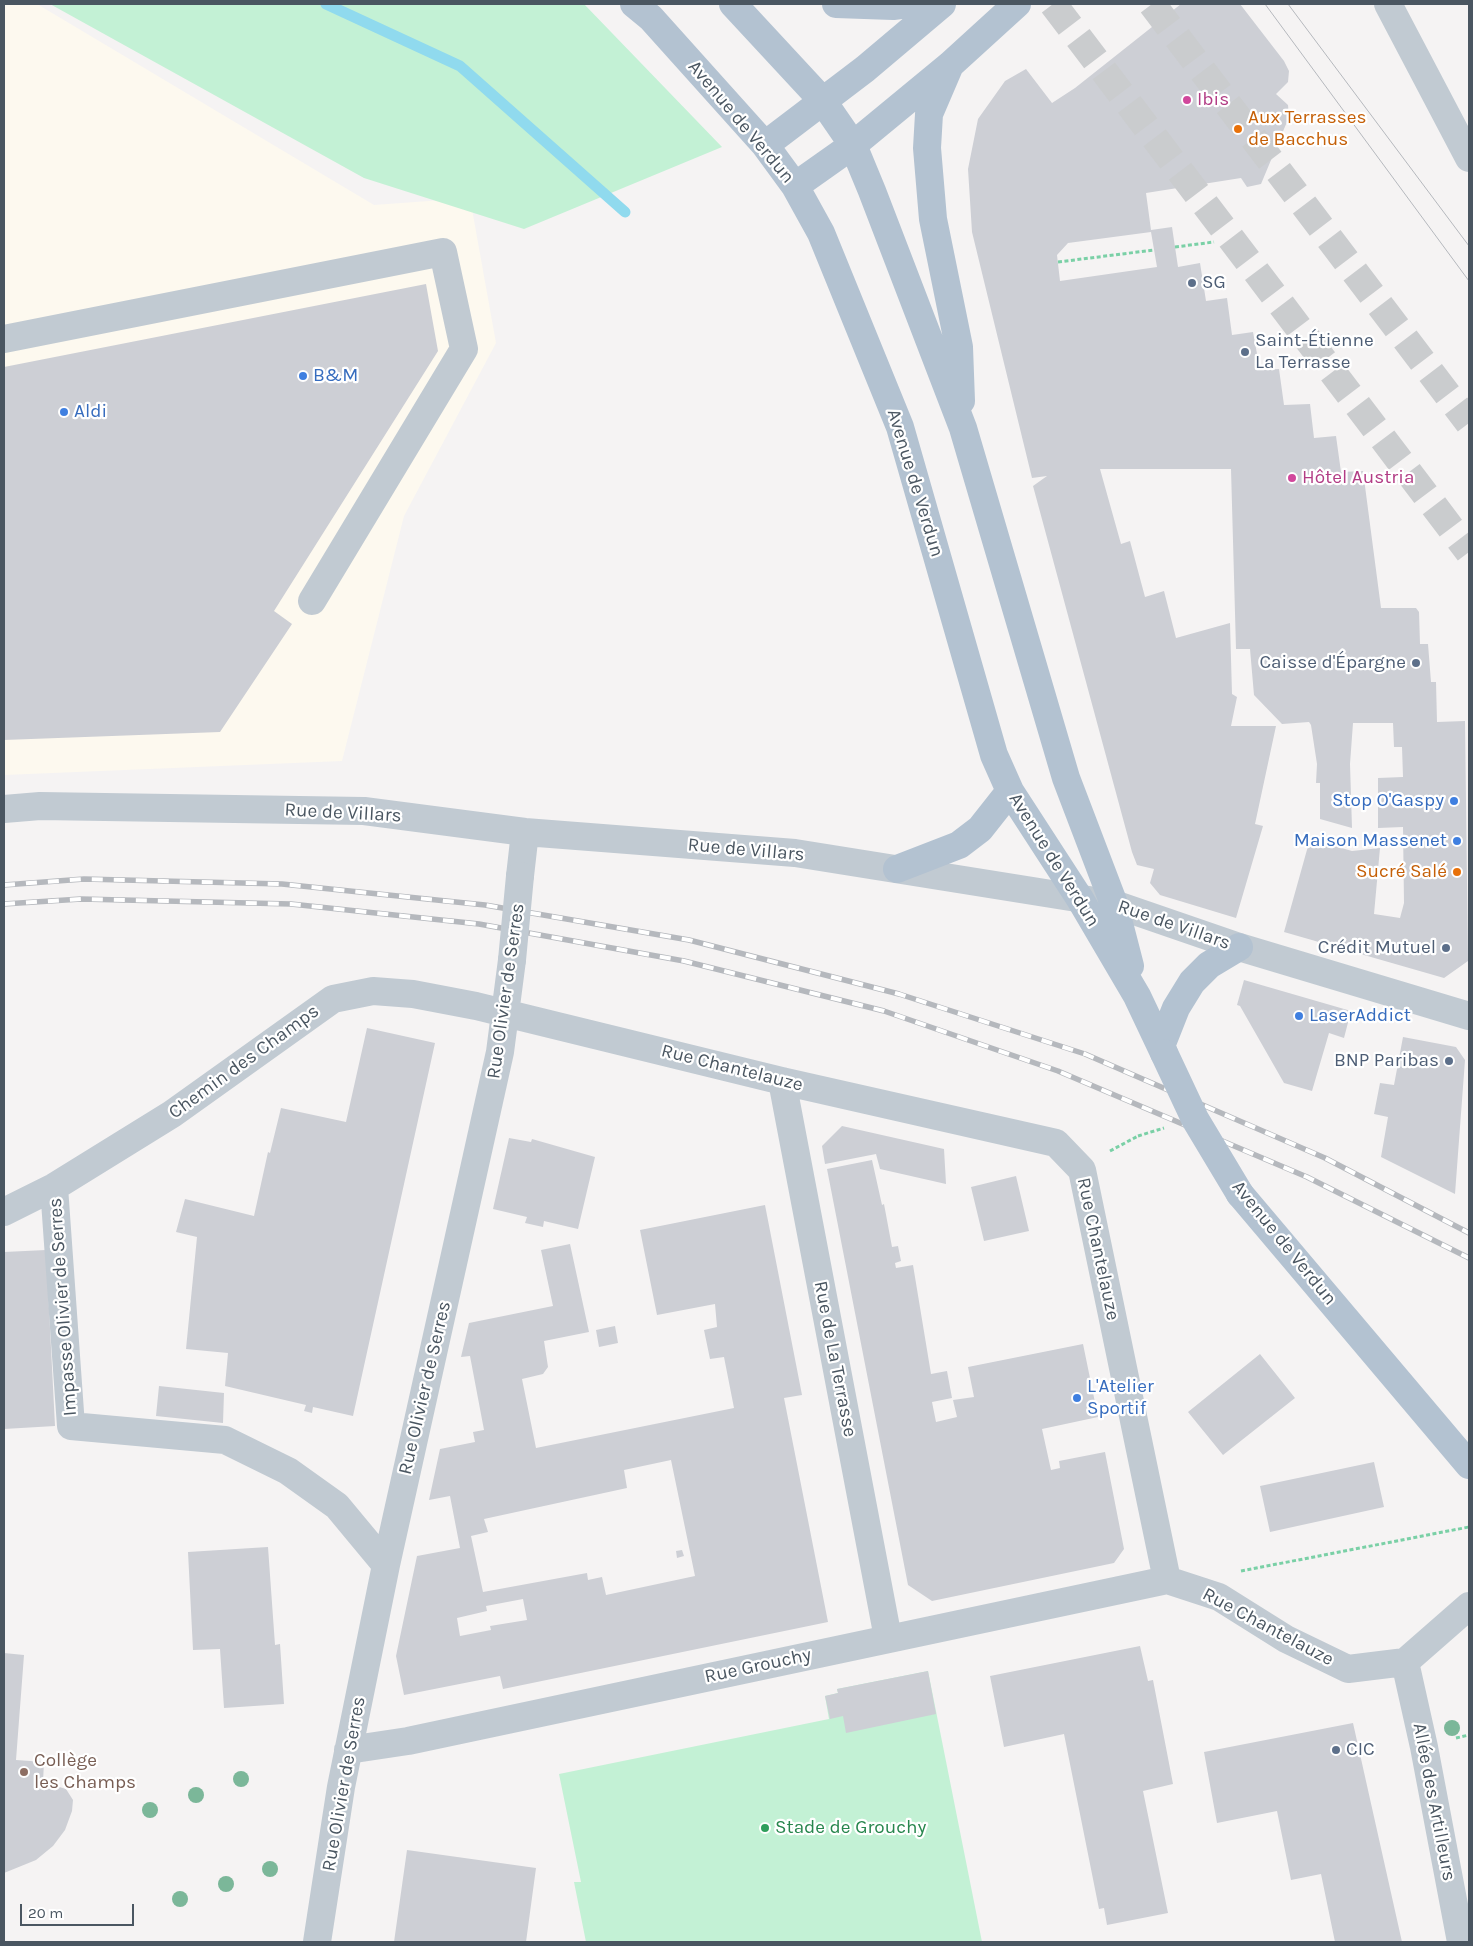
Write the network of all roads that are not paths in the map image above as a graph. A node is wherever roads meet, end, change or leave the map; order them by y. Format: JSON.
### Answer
{"nodes":[{"id":1,"x":634,"y":4,"type":"edge"},
{"id":2,"x":733,"y":4,"type":"edge"},
{"id":3,"x":836,"y":4,"type":"edge"},
{"id":4,"x":908,"y":4,"type":"edge"},
{"id":5,"x":942,"y":4,"type":"edge"},
{"id":6,"x":1017,"y":4,"type":"edge"},
{"id":7,"x":1388,"y":4,"type":"edge"},
{"id":8,"x":950,"y":65,"type":"junction"},
{"id":9,"x":822,"y":100,"type":"junction"},
{"id":10,"x":765,"y":145,"type":"junction"},
{"id":11,"x":853,"y":145,"type":"junction"},
{"id":12,"x":1469,"y":158,"type":"edge"},
{"id":13,"x":795,"y":186,"type":"junction"},
{"id":14,"x":4,"y":340,"type":"edge"},
{"id":15,"x":963,"y":428,"type":"junction"},
{"id":16,"x":312,"y":601,"type":"dead end"},
{"id":17,"x":4,"y":789,"type":"edge"},
{"id":18,"x":1010,"y":791,"type":"junction"},
{"id":19,"x":40,"y":806,"type":"junction"},
{"id":20,"x":4,"y":808,"type":"edge"},
{"id":21,"x":525,"y":832,"type":"junction"},
{"id":22,"x":897,"y":869,"type":"junction"},
{"id":23,"x":1080,"y":899,"type":"junction"},
{"id":24,"x":1114,"y":904,"type":"junction"},
{"id":25,"x":1239,"y":947,"type":"junction"},
{"id":26,"x":1137,"y":996,"type":"junction"},
{"id":27,"x":505,"y":1014,"type":"junction"},
{"id":28,"x":1469,"y":1016,"type":"edge"},
{"id":29,"x":1163,"y":1050,"type":"junction"},
{"id":30,"x":782,"y":1081,"type":"junction"},
{"id":31,"x":54,"y":1188,"type":"junction"},
{"id":32,"x":4,"y":1212,"type":"edge"},
{"id":33,"x":1469,"y":1466,"type":"edge"},
{"id":34,"x":386,"y":1565,"type":"junction"},
{"id":35,"x":1167,"y":1580,"type":"junction"},
{"id":36,"x":1469,"y":1606,"type":"edge"},
{"id":37,"x":888,"y":1638,"type":"junction"},
{"id":38,"x":1405,"y":1662,"type":"junction"},
{"id":39,"x":348,"y":1750,"type":"junction"},
{"id":40,"x":317,"y":1942,"type":"edge"},
{"id":41,"x":1461,"y":1942,"type":"edge"}],
"edges":[{"from":1,"to":10,"type":"main road","name":"Avenue de Verdun"},
{"from":2,"to":9,"type":"main road","name":"Avenue de Verdun"},
{"from":3,"to":4,"type":"main road"},
{"from":5,"to":9,"type":"main road"},
{"from":6,"to":8,"type":"main road"},
{"from":7,"to":12,"type":"street"},
{"from":8,"to":11,"type":"main road"},
{"from":8,"to":15,"type":"main road"},
{"from":9,"to":10,"type":"main road"},
{"from":9,"to":11,"type":"main road","name":"Avenue de Verdun"},
{"from":10,"to":13,"type":"main road","name":"Avenue de Verdun"},
{"from":11,"to":13,"type":"main road"},
{"from":11,"to":15,"type":"main road","name":"Avenue de Verdun"},
{"from":13,"to":18,"type":"main road","name":"Avenue de Verdun"},
{"from":14,"to":16,"type":"street"},
{"from":15,"to":24,"type":"main road","name":"Avenue de Verdun"},
{"from":17,"to":19,"type":"street"},
{"from":18,"to":22,"type":"main road"},
{"from":18,"to":23,"type":"main road","name":"Avenue de Verdun"},
{"from":19,"to":20,"type":"street","name":"Rue de Villars"},
{"from":19,"to":21,"type":"street","name":"Rue de Villars"},
{"from":21,"to":22,"type":"street","name":"Rue de Villars"},
{"from":21,"to":27,"type":"street","name":"Rue Olivier de Serres","bridge":true},
{"from":22,"to":23,"type":"street","name":"Rue de Villars"},
{"from":23,"to":24,"type":"street","name":"Rue de Villars"},
{"from":23,"to":26,"type":"main road","name":"Avenue de Verdun"},
{"from":24,"to":25,"type":"street","name":"Rue de Villars"},
{"from":24,"to":26,"type":"main road","name":"Avenue de Verdun"},
{"from":25,"to":28,"type":"street","name":"Rue de Villars"},
{"from":25,"to":29,"type":"main road"},
{"from":26,"to":29,"type":"main road","name":"Avenue de Verdun"},
{"from":27,"to":30,"type":"street","name":"Rue Chantelauze"},
{"from":27,"to":31,"type":"street","name":"Chemin des Champs"},
{"from":27,"to":34,"type":"street","name":"Rue Olivier de Serres"},
{"from":29,"to":33,"type":"main road","name":"Avenue de Verdun","bridge":true},
{"from":30,"to":35,"type":"street","name":"Rue Chantelauze"},
{"from":30,"to":37,"type":"street","name":"Rue de La Terrasse"},
{"from":31,"to":32,"type":"street","name":"Chemin des Champs"},
{"from":31,"to":34,"type":"street","name":"Impasse Olivier de Serres"},
{"from":34,"to":39,"type":"street","name":"Rue Olivier de Serres"},
{"from":35,"to":37,"type":"street","name":"Rue Grouchy"},
{"from":35,"to":38,"type":"street","name":"Rue Chantelauze"},
{"from":36,"to":38,"type":"street"},
{"from":37,"to":39,"type":"street","name":"Rue Grouchy"},
{"from":38,"to":41,"type":"street","name":"Allée des Artilleurs"},
{"from":39,"to":40,"type":"street","name":"Rue Olivier de Serres"}]}
